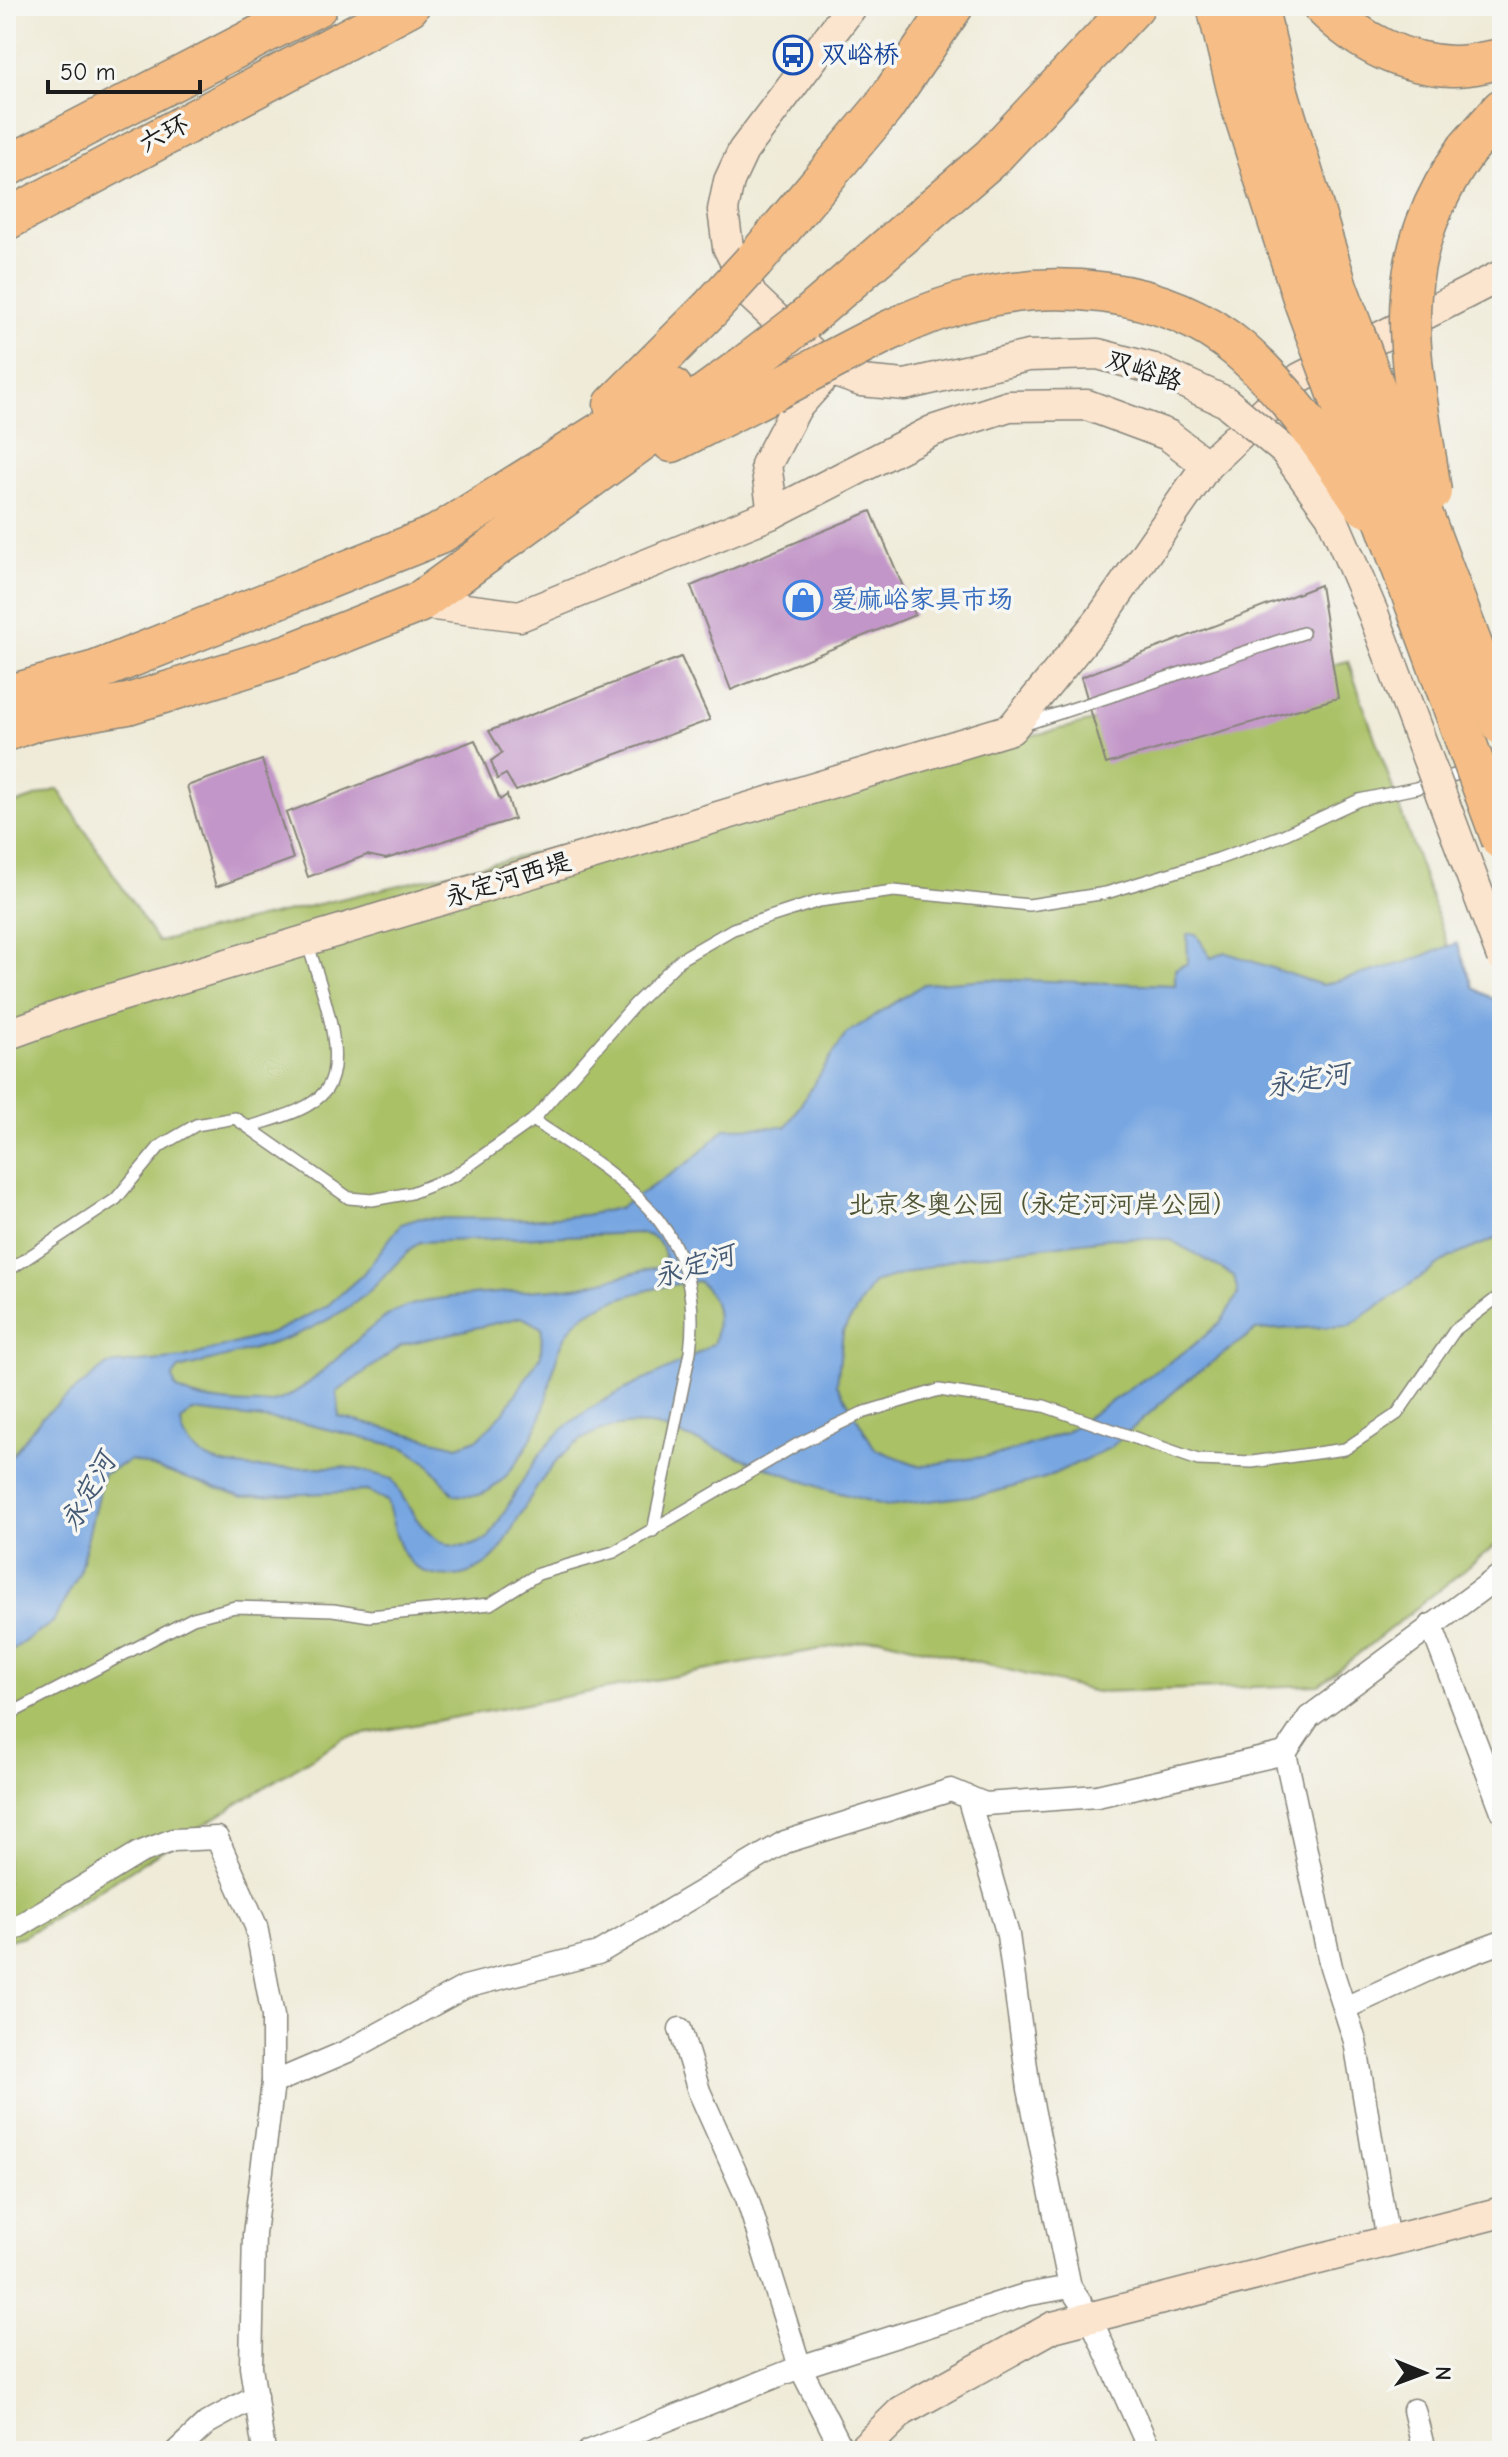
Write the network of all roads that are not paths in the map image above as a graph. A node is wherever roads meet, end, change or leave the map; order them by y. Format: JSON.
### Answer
{"nodes":[{"id":1,"x":317,"y":6,"type":"edge"},
{"id":2,"x":409,"y":6,"type":"edge"},
{"id":3,"x":852,"y":6,"type":"edge"},
{"id":4,"x":953,"y":6,"type":"edge"},
{"id":5,"x":1108,"y":6,"type":"edge"},
{"id":6,"x":1134,"y":6,"type":"edge"},
{"id":7,"x":1217,"y":6,"type":"edge"},
{"id":8,"x":1257,"y":6,"type":"edge"},
{"id":9,"x":1323,"y":6,"type":"edge"},
{"id":10,"x":1502,"y":59,"type":"edge"},
{"id":11,"x":1502,"y":109,"type":"edge"},
{"id":12,"x":985,"y":150,"type":"junction"},
{"id":13,"x":6,"y":167,"type":"edge"},
{"id":14,"x":14,"y":216,"type":"edge"},
{"id":15,"x":1502,"y":275,"type":"edge"},
{"id":16,"x":754,"y":366,"type":"junction"},
{"id":17,"x":830,"y":370,"type":"junction"},
{"id":18,"x":1207,"y":465,"type":"junction"},
{"id":19,"x":560,"y":480,"type":"junction"},
{"id":20,"x":773,"y":513,"type":"junction"},
{"id":21,"x":1398,"y":555,"type":"junction"},
{"id":22,"x":1441,"y":563,"type":"junction"},
{"id":23,"x":418,"y":603,"type":"junction"},
{"id":24,"x":1303,"y":633,"type":"dead end"},
{"id":25,"x":6,"y":696,"type":"edge"},
{"id":26,"x":17,"y":725,"type":"edge"},
{"id":27,"x":1502,"y":725,"type":"edge"},
{"id":28,"x":1011,"y":729,"type":"junction"},
{"id":29,"x":1502,"y":759,"type":"edge"},
{"id":30,"x":1502,"y":840,"type":"edge"},
{"id":31,"x":306,"y":940,"type":"junction"},
{"id":32,"x":1502,"y":957,"type":"edge"},
{"id":33,"x":6,"y":1035,"type":"edge"},
{"id":34,"x":533,"y":1120,"type":"junction"},
{"id":35,"x":249,"y":1127,"type":"junction"},
{"id":36,"x":6,"y":1272,"type":"edge"},
{"id":37,"x":1502,"y":1294,"type":"edge"},
{"id":38,"x":653,"y":1531,"type":"junction"},
{"id":39,"x":1502,"y":1574,"type":"edge"},
{"id":40,"x":1431,"y":1625,"type":"junction"},
{"id":41,"x":6,"y":1716,"type":"edge"},
{"id":42,"x":1285,"y":1753,"type":"junction"},
{"id":43,"x":968,"y":1797,"type":"junction"},
{"id":44,"x":1502,"y":1811,"type":"edge"},
{"id":45,"x":6,"y":1934,"type":"edge"},
{"id":46,"x":1502,"y":1942,"type":"edge"},
{"id":47,"x":1345,"y":2008,"type":"junction"},
{"id":48,"x":680,"y":2029,"type":"dead end"},
{"id":49,"x":273,"y":2083,"type":"junction"},
{"id":50,"x":1502,"y":2212,"type":"edge"},
{"id":51,"x":1388,"y":2241,"type":"junction"},
{"id":52,"x":1070,"y":2287,"type":"junction"},
{"id":53,"x":1090,"y":2317,"type":"junction"},
{"id":54,"x":800,"y":2367,"type":"junction"},
{"id":55,"x":256,"y":2396,"type":"junction"},
{"id":56,"x":1414,"y":2410,"type":"dead end"},
{"id":57,"x":177,"y":2451,"type":"edge"},
{"id":58,"x":264,"y":2451,"type":"edge"},
{"id":59,"x":589,"y":2451,"type":"edge"},
{"id":60,"x":843,"y":2451,"type":"edge"},
{"id":61,"x":861,"y":2451,"type":"edge"},
{"id":62,"x":1150,"y":2451,"type":"edge"},
{"id":63,"x":1424,"y":2451,"type":"edge"}],
"edges":[{"from":1,"to":13,"type":"highway","name":"六环"},
{"from":2,"to":14,"type":"highway","name":"六环"},
{"from":3,"to":17,"type":"street","name":"双峪路"},
{"from":4,"to":19,"type":"highway","bridge":true},
{"from":5,"to":12,"type":"highway"},
{"from":6,"to":12,"type":"highway"},
{"from":7,"to":21,"type":"highway","bridge":true},
{"from":8,"to":22,"type":"highway","bridge":true},
{"from":9,"to":10,"type":"highway"},
{"from":11,"to":22,"type":"highway","bridge":true},
{"from":12,"to":16,"type":"highway"},
{"from":15,"to":18,"type":"street"},
{"from":16,"to":19,"type":"highway"},
{"from":16,"to":19,"type":"highway"},
{"from":16,"to":21,"type":"highway","bridge":true},
{"from":17,"to":20,"type":"street"},
{"from":17,"to":32,"type":"street","name":"双峪路","bridge":true},
{"from":18,"to":20,"type":"street"},
{"from":18,"to":28,"type":"street"},
{"from":19,"to":23,"type":"highway"},
{"from":19,"to":25,"type":"highway"},
{"from":20,"to":23,"type":"street"},
{"from":21,"to":30,"type":"highway","bridge":true},
{"from":22,"to":27,"type":"highway","bridge":true},
{"from":23,"to":26,"type":"highway"},
{"from":24,"to":28,"type":"lane"},
{"from":28,"to":31,"type":"street","name":"永定河西堤"},
{"from":29,"to":34,"type":"lane"},
{"from":31,"to":33,"type":"street","name":"永定河西堤"},
{"from":31,"to":35,"type":"lane"},
{"from":34,"to":35,"type":"lane"},
{"from":34,"to":38,"type":"lane"},
{"from":35,"to":36,"type":"lane"},
{"from":37,"to":38,"type":"lane"},
{"from":38,"to":41,"type":"lane"},
{"from":39,"to":40,"type":"street"},
{"from":40,"to":42,"type":"street"},
{"from":40,"to":44,"type":"street"},
{"from":42,"to":43,"type":"street"},
{"from":42,"to":47,"type":"street"},
{"from":43,"to":49,"type":"street"},
{"from":43,"to":52,"type":"street"},
{"from":45,"to":49,"type":"street"},
{"from":46,"to":47,"type":"street"},
{"from":47,"to":51,"type":"street"},
{"from":48,"to":54,"type":"street"},
{"from":49,"to":55,"type":"street"},
{"from":50,"to":51,"type":"street"},
{"from":51,"to":53,"type":"street"},
{"from":52,"to":53,"type":"street"},
{"from":52,"to":54,"type":"street"},
{"from":53,"to":61,"type":"street"},
{"from":53,"to":62,"type":"street"},
{"from":54,"to":59,"type":"street"},
{"from":54,"to":60,"type":"street"},
{"from":55,"to":57,"type":"street"},
{"from":55,"to":58,"type":"street"},
{"from":56,"to":63,"type":"street"}]}
